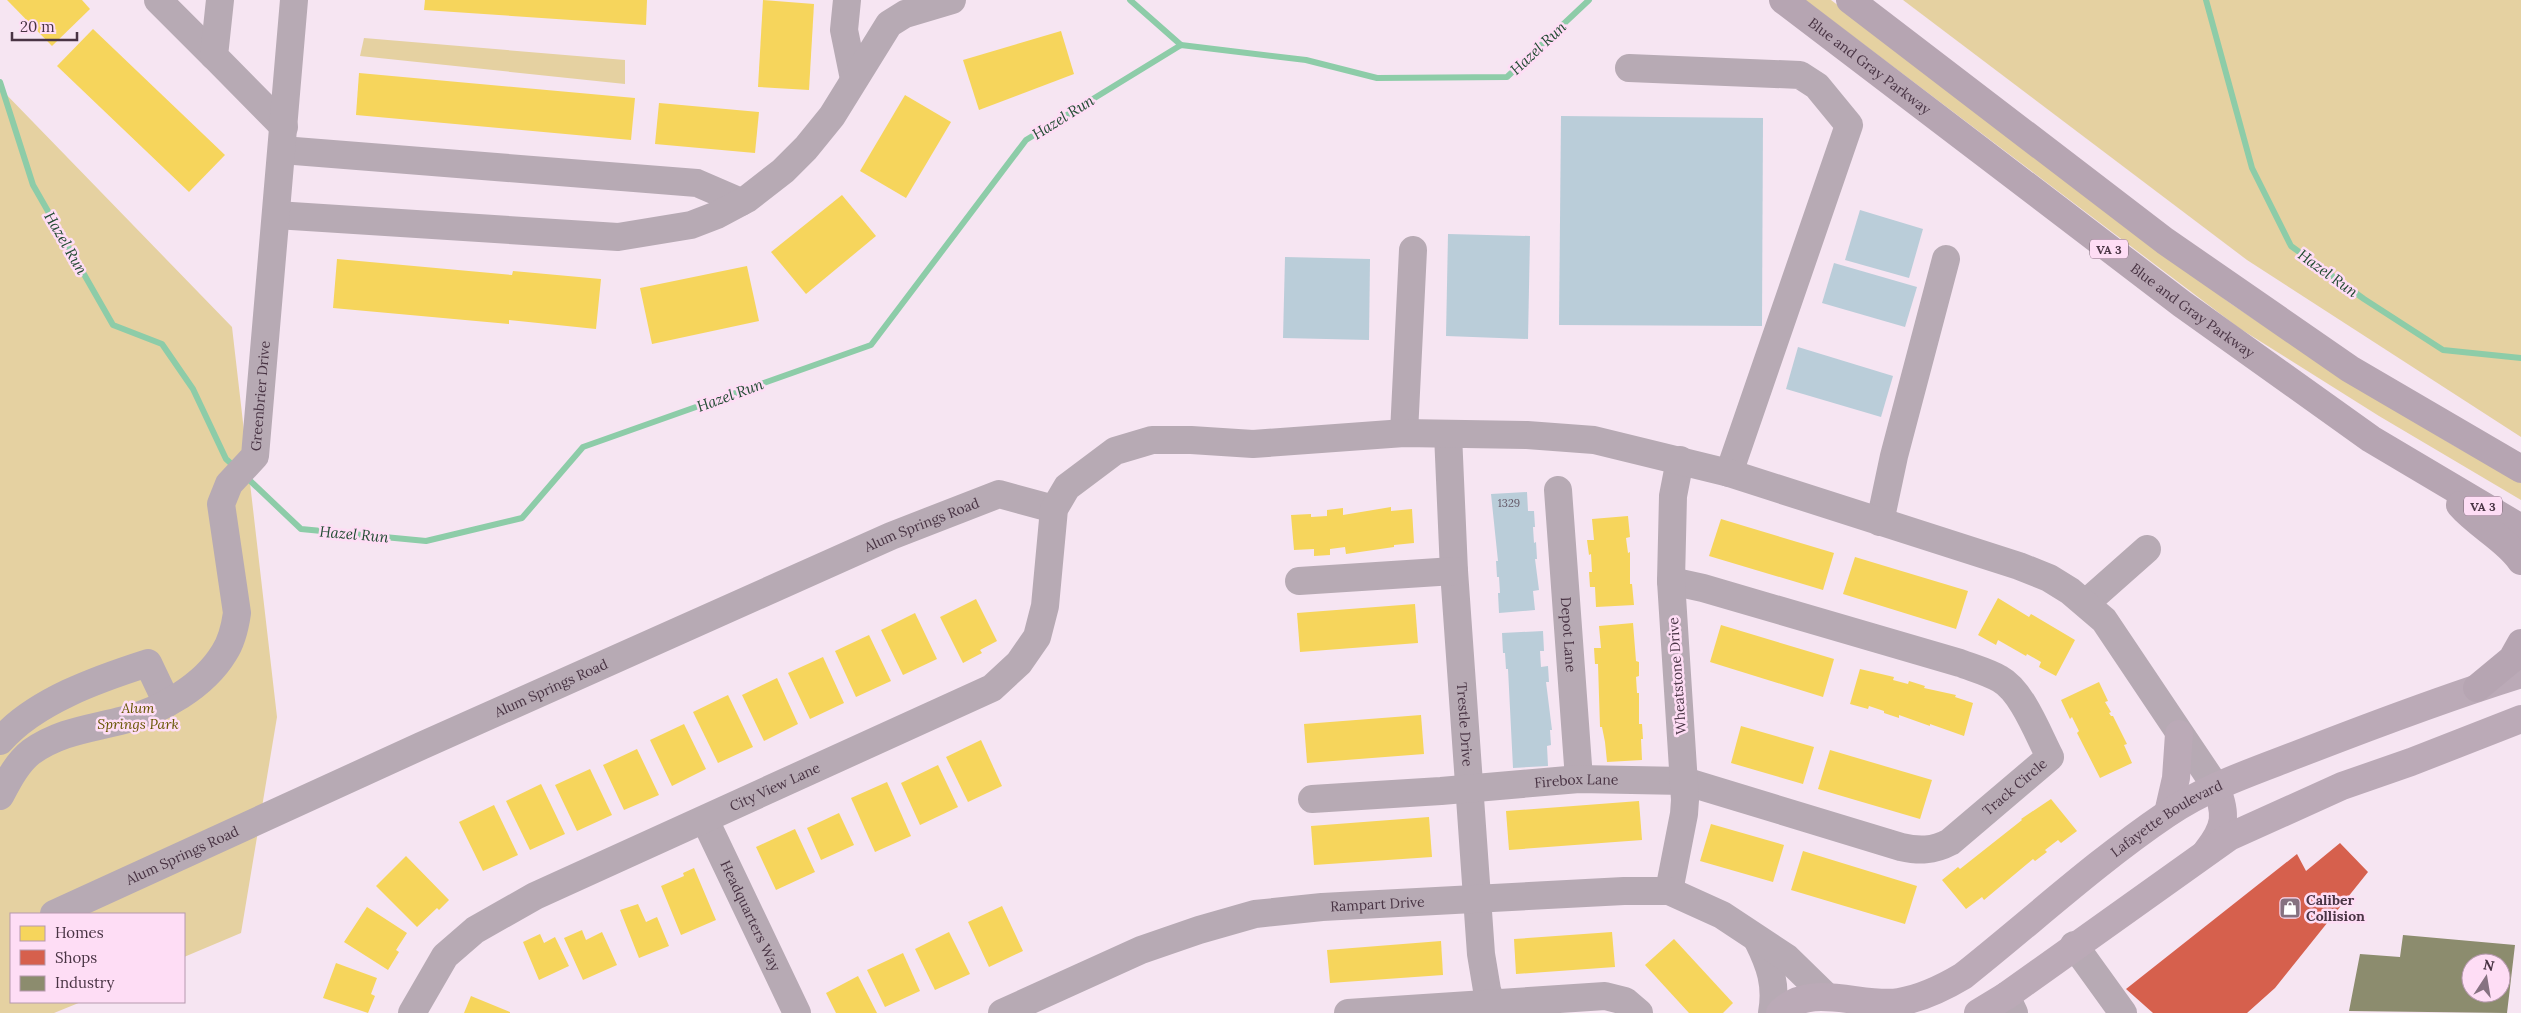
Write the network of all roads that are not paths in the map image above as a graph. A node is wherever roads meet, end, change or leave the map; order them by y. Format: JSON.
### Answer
{"nodes":[{"id":1,"x":158,"y":0,"type":"edge"},
{"id":2,"x":220,"y":0,"type":"edge"},
{"id":3,"x":294,"y":0,"type":"edge"},
{"id":4,"x":847,"y":0,"type":"edge"},
{"id":5,"x":952,"y":0,"type":"edge"},
{"id":6,"x":1783,"y":0,"type":"edge"},
{"id":7,"x":1850,"y":0,"type":"edge"},
{"id":8,"x":889,"y":12,"type":"edge"},
{"id":9,"x":214,"y":56,"type":"junction"},
{"id":10,"x":1629,"y":68,"type":"dead end"},
{"id":11,"x":854,"y":79,"type":"junction"},
{"id":12,"x":283,"y":138,"type":"junction"},
{"id":13,"x":741,"y":202,"type":"junction"},
{"id":14,"x":276,"y":215,"type":"junction"},
{"id":15,"x":1413,"y":250,"type":"dead end"},
{"id":16,"x":1946,"y":259,"type":"dead end"},
{"id":17,"x":1404,"y":433,"type":"junction"},
{"id":18,"x":1448,"y":434,"type":"junction"},
{"id":19,"x":1680,"y":460,"type":"junction"},
{"id":20,"x":2521,"y":469,"type":"edge"},
{"id":21,"x":1729,"y":473,"type":"junction"},
{"id":22,"x":2444,"y":484,"type":"junction"},
{"id":23,"x":1558,"y":490,"type":"dead end"},
{"id":24,"x":1054,"y":509,"type":"junction"},
{"id":25,"x":1880,"y":522,"type":"junction"},
{"id":26,"x":2521,"y":528,"type":"edge"},
{"id":27,"x":2147,"y":549,"type":"dead end"},
{"id":28,"x":2521,"y":561,"type":"edge"},
{"id":29,"x":1454,"y":571,"type":"junction"},
{"id":30,"x":1299,"y":581,"type":"dead end"},
{"id":31,"x":1671,"y":581,"type":"junction"},
{"id":32,"x":2086,"y":602,"type":"junction"},
{"id":33,"x":2521,"y":643,"type":"edge"},
{"id":34,"x":2521,"y":674,"type":"edge"},
{"id":35,"x":2477,"y":688,"type":"junction"},
{"id":36,"x":168,"y":703,"type":"junction"},
{"id":37,"x":2521,"y":719,"type":"edge"},
{"id":38,"x":2179,"y":734,"type":"junction"},
{"id":39,"x":0,"y":741,"type":"edge"},
{"id":40,"x":1579,"y":779,"type":"junction"},
{"id":41,"x":1684,"y":781,"type":"junction"},
{"id":42,"x":2216,"y":787,"type":"junction"},
{"id":43,"x":1468,"y":788,"type":"junction"},
{"id":44,"x":0,"y":796,"type":"edge"},
{"id":45,"x":1312,"y":799,"type":"dead end"},
{"id":46,"x":2168,"y":813,"type":"junction"},
{"id":47,"x":705,"y":820,"type":"junction"},
{"id":48,"x":2206,"y":852,"type":"junction"},
{"id":49,"x":1669,"y":891,"type":"junction"},
{"id":50,"x":1478,"y":900,"type":"junction"},
{"id":51,"x":56,"y":913,"type":"edge"},
{"id":52,"x":1758,"y":941,"type":"junction"},
{"id":53,"x":2074,"y":945,"type":"junction"},
{"id":54,"x":1844,"y":1003,"type":"edge"},
{"id":55,"x":2010,"y":1005,"type":"edge"},
{"id":56,"x":1493,"y":1008,"type":"edge"},
{"id":57,"x":412,"y":1013,"type":"edge"},
{"id":58,"x":797,"y":1013,"type":"edge"},
{"id":59,"x":1002,"y":1013,"type":"edge"},
{"id":60,"x":1359,"y":1013,"type":"edge"},
{"id":61,"x":1639,"y":1013,"type":"edge"},
{"id":62,"x":1772,"y":1013,"type":"edge"},
{"id":63,"x":1780,"y":1013,"type":"edge"},
{"id":64,"x":1978,"y":1013,"type":"edge"},
{"id":65,"x":2123,"y":1013,"type":"edge"}],
"edges":[{"from":1,"to":9,"type":"street"},
{"from":2,"to":9,"type":"street"},
{"from":3,"to":12,"type":"street","name":"Greenbrier Drive"},
{"from":4,"to":11,"type":"street"},
{"from":5,"to":8,"type":"street"},
{"from":6,"to":22,"type":"highway","name":"Blue and Gray Parkway","number":"VA 3"},
{"from":7,"to":20,"type":"highway"},
{"from":8,"to":11,"type":"street"},
{"from":9,"to":12,"type":"street"},
{"from":10,"to":21,"type":"street"},
{"from":11,"to":13,"type":"street"},
{"from":12,"to":13,"type":"street"},
{"from":12,"to":14,"type":"street","name":"Greenbrier Drive"},
{"from":13,"to":14,"type":"street"},
{"from":14,"to":36,"type":"street","name":"Greenbrier Drive"},
{"from":15,"to":17,"type":"street"},
{"from":16,"to":25,"type":"street"},
{"from":17,"to":18,"type":"street"},
{"from":17,"to":24,"type":"street"},
{"from":18,"to":19,"type":"street"},
{"from":18,"to":29,"type":"street","name":"Trestle Drive"},
{"from":19,"to":21,"type":"street"},
{"from":19,"to":31,"type":"street","name":"Wheatstone Drive"},
{"from":21,"to":25,"type":"street"},
{"from":22,"to":26,"type":"highway","name":"Blue and Gray Parkway","number":"VA 3"},
{"from":22,"to":28,"type":"highway"},
{"from":23,"to":40,"type":"street","name":"Depot Lane"},
{"from":24,"to":47,"type":"street","name":"City View Lane"},
{"from":24,"to":51,"type":"street","name":"Alum Springs Road"},
{"from":25,"to":32,"type":"street"},
{"from":27,"to":32,"type":"street"},
{"from":29,"to":30,"type":"street"},
{"from":29,"to":43,"type":"street","name":"Trestle Drive"},
{"from":31,"to":41,"type":"street","name":"Wheatstone Drive"},
{"from":31,"to":41,"type":"street","name":"Track Circle"},
{"from":32,"to":38,"type":"street"},
{"from":33,"to":35,"type":"highway"},
{"from":34,"to":35,"type":"main road","name":"Lafayette Boulevard"},
{"from":35,"to":42,"type":"main road","name":"Lafayette Boulevard"},
{"from":36,"to":39,"type":"street"},
{"from":36,"to":44,"type":"street","name":"Greenbrier Drive"},
{"from":37,"to":48,"type":"main road"},
{"from":38,"to":42,"type":"street"},
{"from":38,"to":46,"type":"main road"},
{"from":40,"to":41,"type":"street","name":"Firebox Lane"},
{"from":40,"to":43,"type":"street","name":"Firebox Lane"},
{"from":41,"to":49,"type":"street","name":"Wheatstone Drive"},
{"from":42,"to":46,"type":"main road","name":"Lafayette Boulevard"},
{"from":42,"to":48,"type":"main road"},
{"from":43,"to":45,"type":"street","name":"Firebox Lane"},
{"from":43,"to":50,"type":"street","name":"Trestle Drive"},
{"from":46,"to":54,"type":"main road","name":"Lafayette Boulevard"},
{"from":47,"to":57,"type":"street","name":"City View Lane"},
{"from":47,"to":58,"type":"street","name":"Headquarters Way"},
{"from":48,"to":53,"type":"main road"},
{"from":49,"to":50,"type":"street","name":"Rampart Drive"},
{"from":49,"to":52,"type":"street","name":"Rampart Drive"},
{"from":50,"to":56,"type":"street","name":"Trestle Drive"},
{"from":50,"to":59,"type":"street","name":"Rampart Drive"},
{"from":52,"to":54,"type":"street","name":"Rampart Drive"},
{"from":52,"to":62,"type":"street"},
{"from":53,"to":55,"type":"main road"},
{"from":53,"to":65,"type":"street"},
{"from":54,"to":63,"type":"main road","name":"Lafayette Boulevard"},
{"from":55,"to":64,"type":"main road"},
{"from":56,"to":60,"type":"street"},
{"from":56,"to":61,"type":"street"}]}
